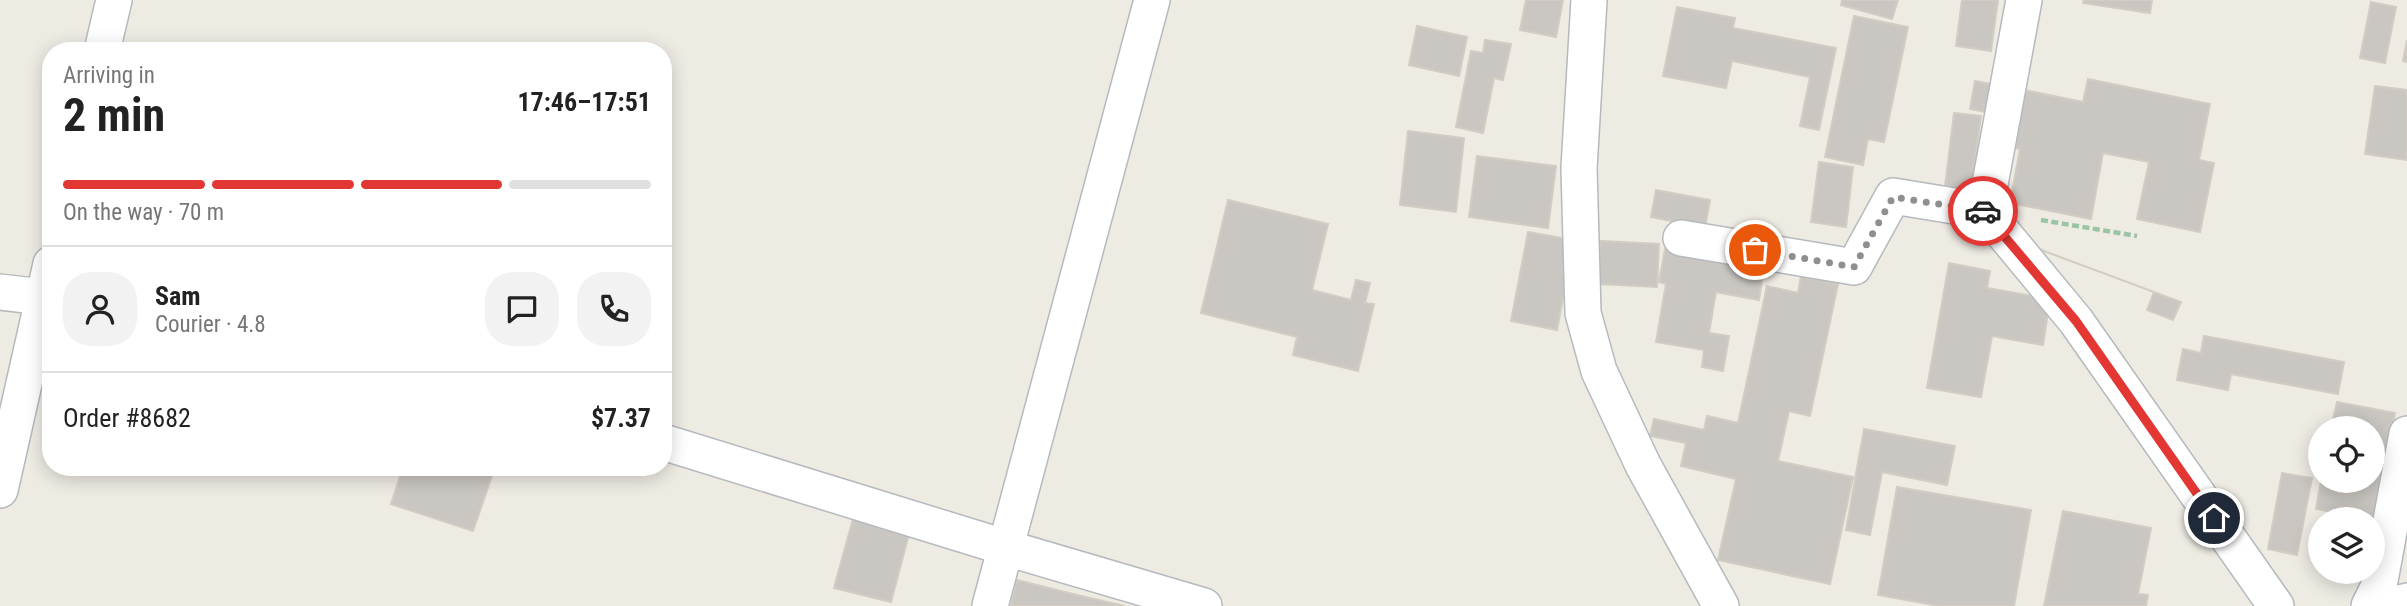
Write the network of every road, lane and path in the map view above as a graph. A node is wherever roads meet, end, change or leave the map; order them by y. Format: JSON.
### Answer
{"nodes":[{"id":1,"x":114,"y":0,"type":"edge"},
{"id":2,"x":1152,"y":0,"type":"edge"},
{"id":3,"x":1589,"y":0,"type":"edge"},
{"id":4,"x":2024,"y":0,"type":"edge"},
{"id":5,"x":104,"y":42,"type":"edge"},
{"id":6,"x":1984,"y":211,"type":"junction"},
{"id":7,"x":2137,"y":236,"type":"dead end"},
{"id":8,"x":1681,"y":238,"type":"dead end"},
{"id":9,"x":42,"y":287,"type":"edge"},
{"id":10,"x":0,"y":292,"type":"edge"},
{"id":11,"x":42,"y":312,"type":"edge"},
{"id":12,"x":2407,"y":433,"type":"edge"},
{"id":13,"x":672,"y":445,"type":"edge"},
{"id":14,"x":0,"y":491,"type":"edge"},
{"id":15,"x":1007,"y":548,"type":"junction"},
{"id":16,"x":2407,"y":601,"type":"edge"},
{"id":17,"x":990,"y":606,"type":"edge"},
{"id":18,"x":1203,"y":606,"type":"edge"},
{"id":19,"x":1721,"y":606,"type":"edge"},
{"id":20,"x":2276,"y":606,"type":"edge"},
{"id":21,"x":2369,"y":606,"type":"edge"},
{"id":22,"x":2389,"y":606,"type":"edge"}],
"edges":[{"from":1,"to":5,"type":"street"},
{"from":2,"to":15,"type":"street"},
{"from":3,"to":19,"type":"street"},
{"from":4,"to":6,"type":"street"},
{"from":6,"to":7,"type":"path"},
{"from":6,"to":8,"type":"street"},
{"from":6,"to":20,"type":"street"},
{"from":9,"to":10,"type":"street"},
{"from":11,"to":14,"type":"street"},
{"from":12,"to":21,"type":"street"},
{"from":13,"to":15,"type":"street"},
{"from":15,"to":17,"type":"street"},
{"from":15,"to":18,"type":"street"},
{"from":16,"to":22,"type":"street"}]}
